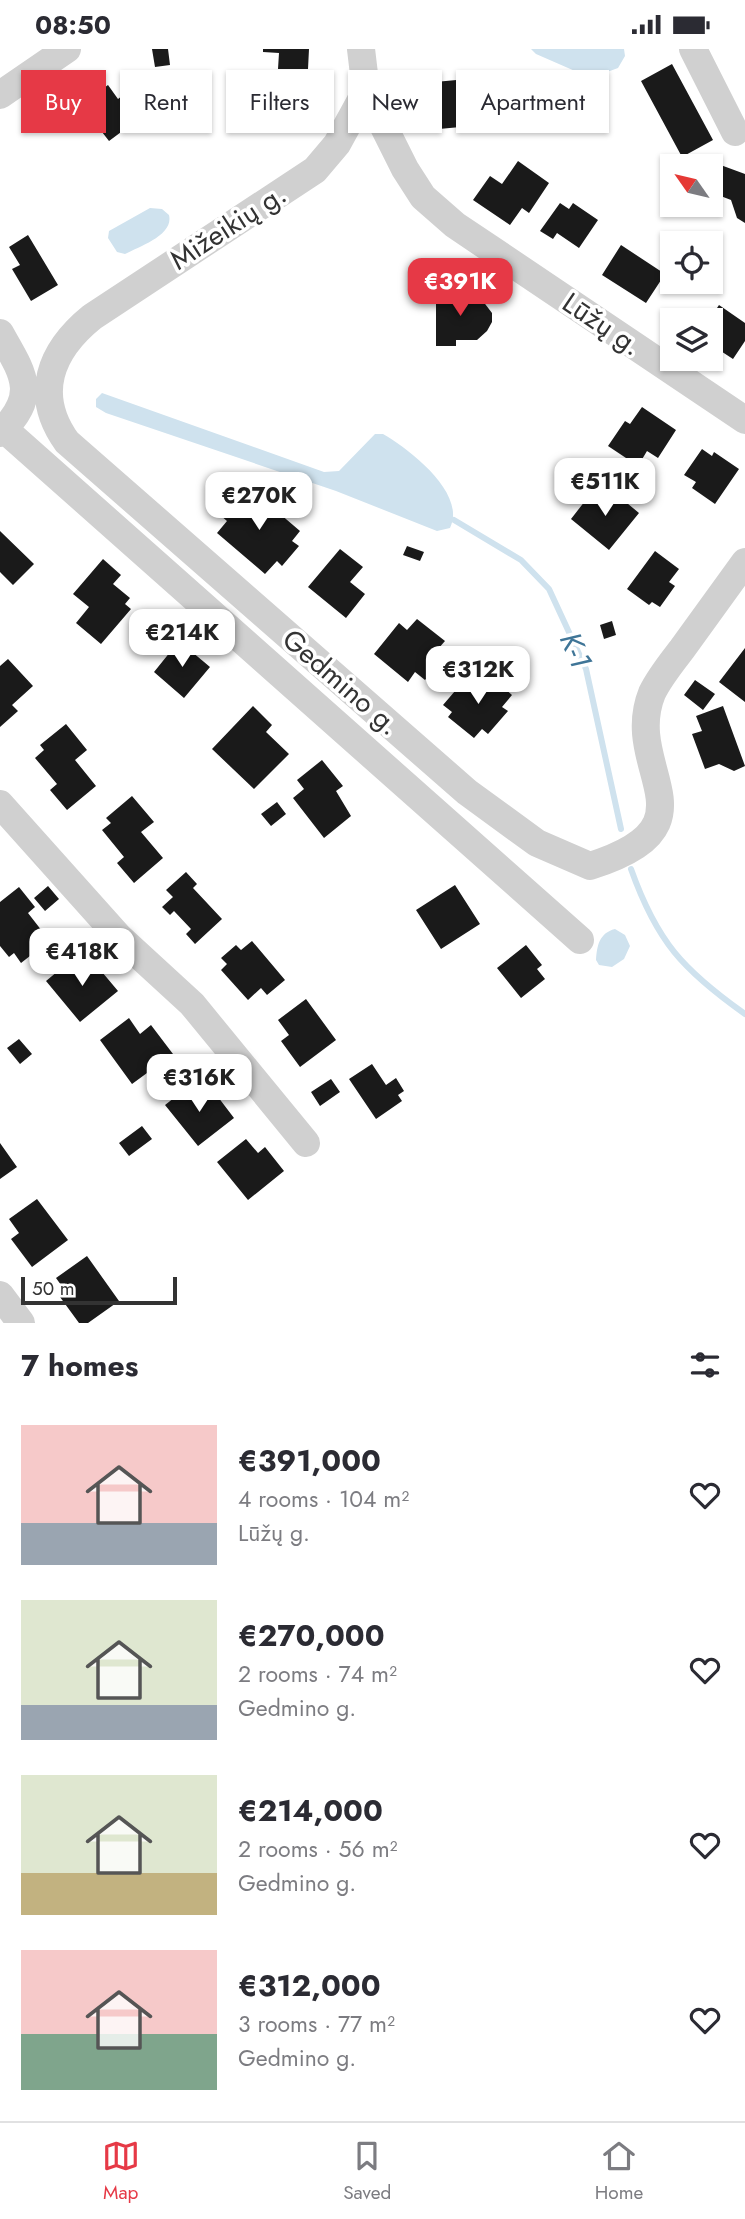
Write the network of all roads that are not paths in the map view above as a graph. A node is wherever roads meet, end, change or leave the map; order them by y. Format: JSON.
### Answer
{"nodes":[{"id":1,"x":67,"y":49,"type":"edge"},
{"id":2,"x":361,"y":49,"type":"edge"},
{"id":3,"x":697,"y":50,"type":"edge"},
{"id":4,"x":364,"y":70,"type":"edge"},
{"id":5,"x":0,"y":95,"type":"edge"},
{"id":6,"x":348,"y":126,"type":"edge"},
{"id":7,"x":735,"y":132,"type":"dead end"},
{"id":8,"x":388,"y":133,"type":"edge"},
{"id":9,"x":0,"y":333,"type":"edge"},
{"id":10,"x":48,"y":379,"type":"joint"},
{"id":11,"x":745,"y":420,"type":"edge"},
{"id":12,"x":7,"y":426,"type":"edge"},
{"id":13,"x":745,"y":562,"type":"edge"},
{"id":14,"x":0,"y":804,"type":"edge"},
{"id":15,"x":580,"y":940,"type":"dead end"},
{"id":16,"x":306,"y":1143,"type":"dead end"},
{"id":17,"x":0,"y":1294,"type":"edge"},
{"id":18,"x":21,"y":1323,"type":"edge"}],
"edges":[{"from":1,"to":5,"type":"street"},
{"from":2,"to":4,"type":"street"},
{"from":3,"to":7,"type":"street"},
{"from":6,"to":10,"type":"street","name":"Mižeikių g."},
{"from":8,"to":11,"type":"street","name":"Lūžų g."},
{"from":9,"to":12,"type":"street"},
{"from":10,"to":13,"type":"street","name":"Gedmino g."},
{"from":12,"to":15,"type":"street","name":"Gedmino g."},
{"from":14,"to":16,"type":"street"},
{"from":17,"to":18,"type":"street"}]}
